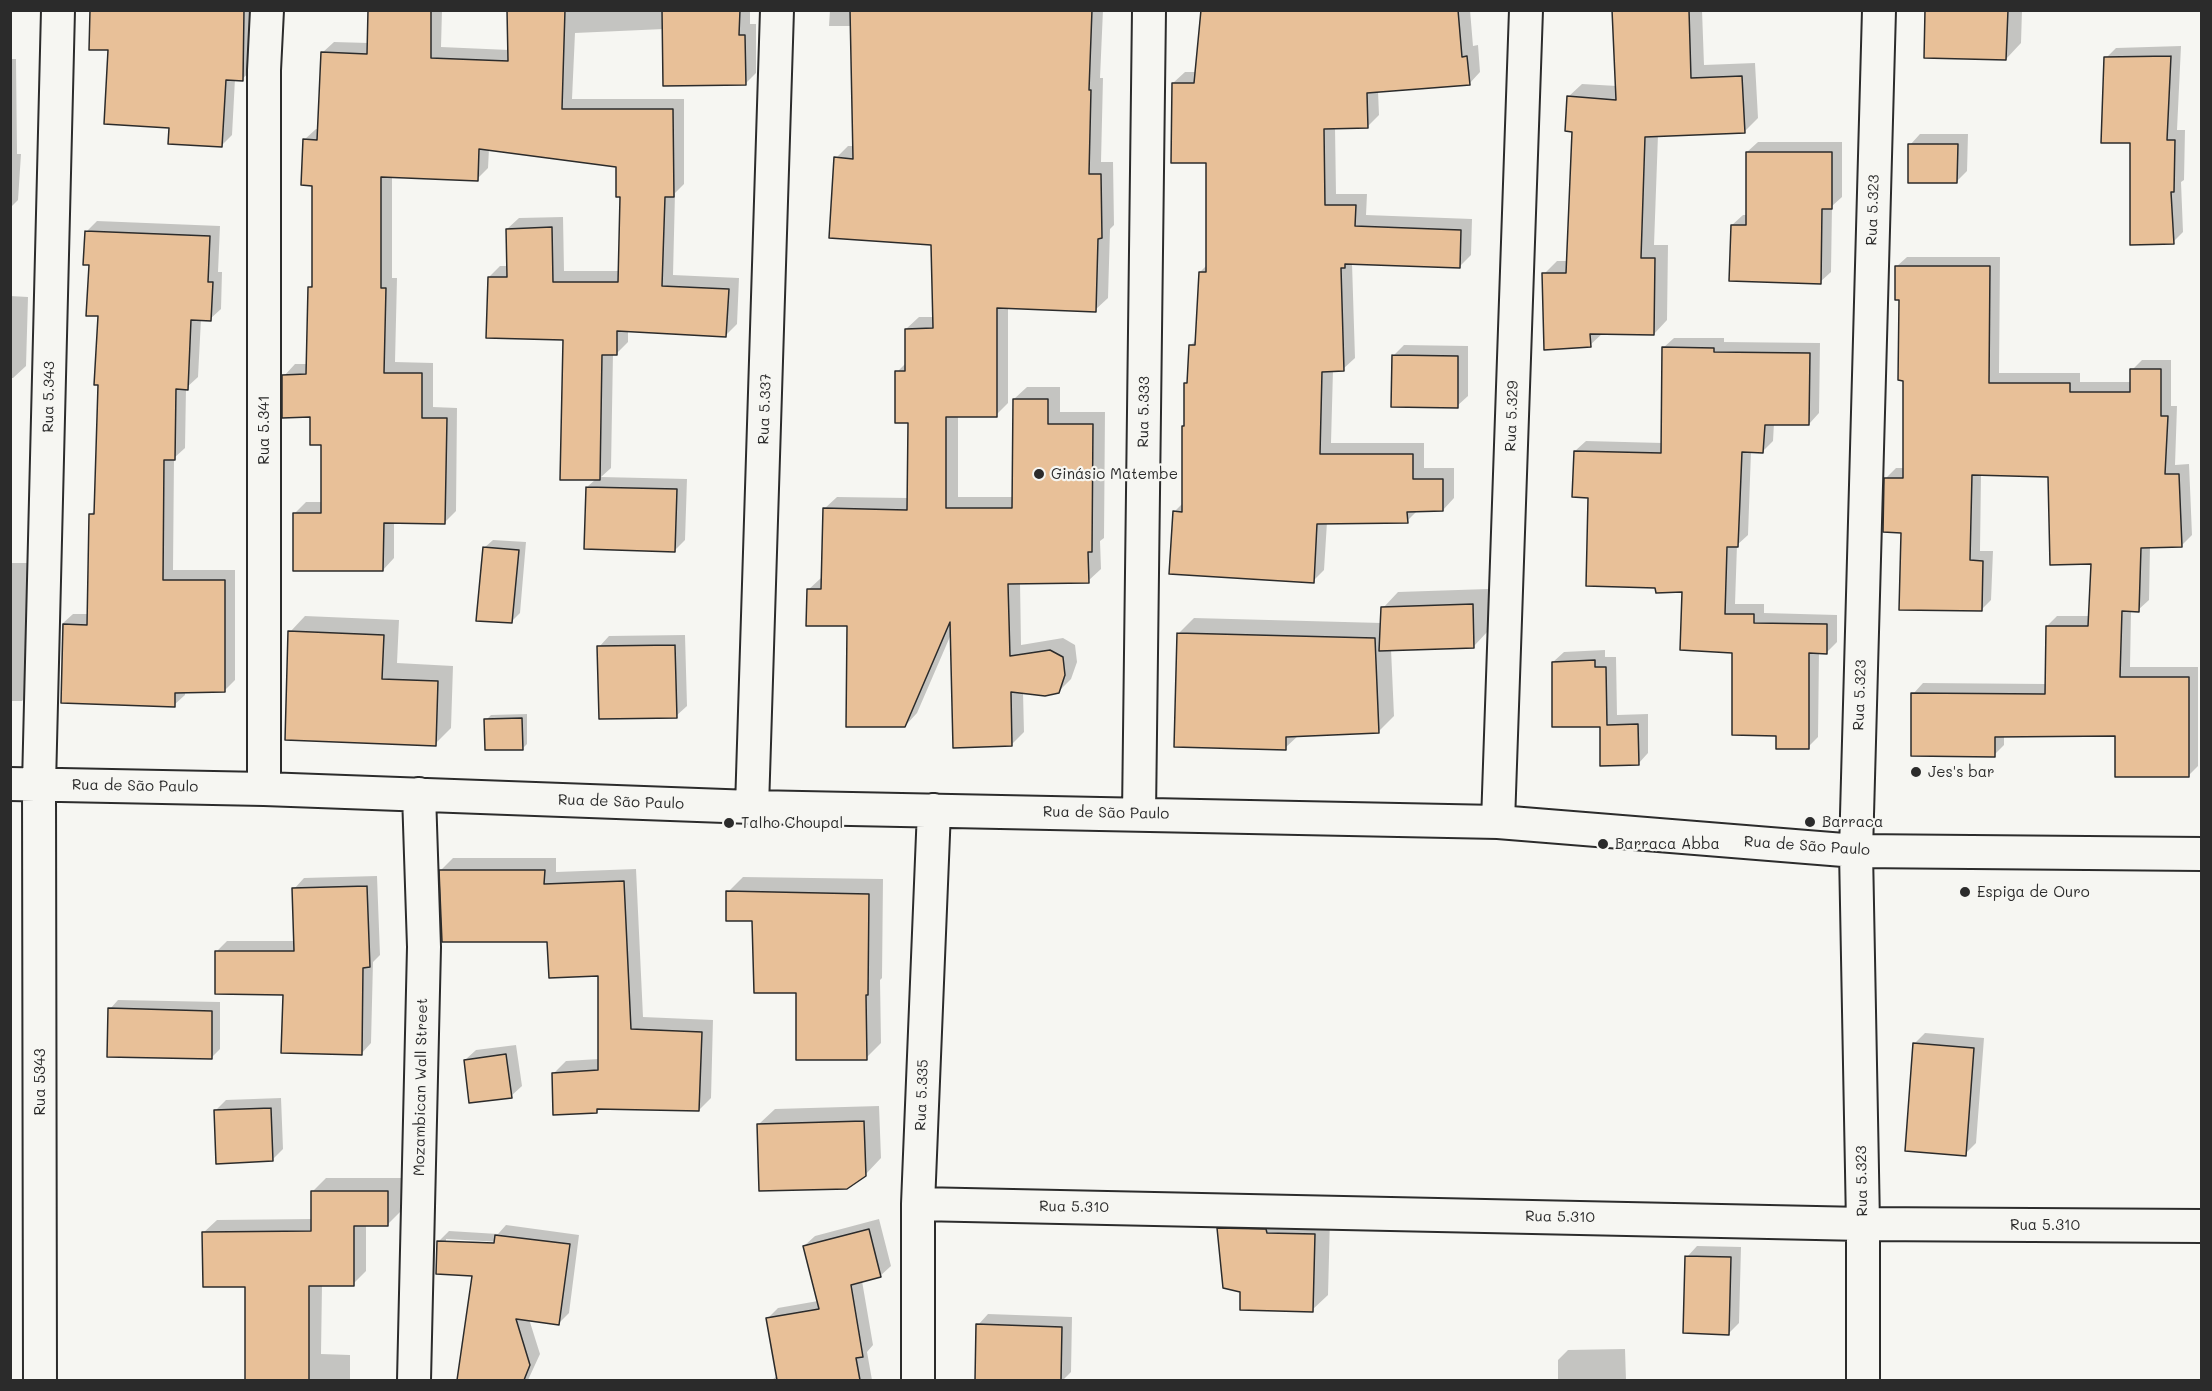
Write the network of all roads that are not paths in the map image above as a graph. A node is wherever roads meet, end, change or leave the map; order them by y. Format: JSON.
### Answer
{"nodes":[{"id":1,"x":58,"y":10,"type":"edge"},
{"id":2,"x":267,"y":10,"type":"edge"},
{"id":3,"x":777,"y":10,"type":"edge"},
{"id":4,"x":1149,"y":10,"type":"edge"},
{"id":5,"x":1526,"y":10,"type":"edge"},
{"id":6,"x":1879,"y":10,"type":"edge"},
{"id":7,"x":25,"y":784,"type":"edge"},
{"id":8,"x":264,"y":789,"type":"junction"},
{"id":9,"x":419,"y":794,"type":"junction"},
{"id":10,"x":752,"y":807,"type":"junction"},
{"id":11,"x":934,"y":810,"type":"junction"},
{"id":12,"x":1139,"y":814,"type":"junction"},
{"id":13,"x":1498,"y":822,"type":"junction"},
{"id":14,"x":1856,"y":851,"type":"junction"},
{"id":15,"x":2202,"y":854,"type":"edge"},
{"id":16,"x":918,"y":1204,"type":"junction"},
{"id":17,"x":1863,"y":1224,"type":"junction"},
{"id":18,"x":2202,"y":1226,"type":"edge"},
{"id":19,"x":40,"y":1380,"type":"edge"},
{"id":20,"x":414,"y":1380,"type":"edge"},
{"id":21,"x":918,"y":1380,"type":"edge"},
{"id":22,"x":1863,"y":1380,"type":"edge"}],
"edges":[{"from":1,"to":7,"type":"street","name":"Rua 5.343"},
{"from":2,"to":8,"type":"street","name":"Rua 5.341"},
{"from":3,"to":10,"type":"street","name":"Rua 5.337"},
{"from":4,"to":12,"type":"street","name":"Rua 5.333"},
{"from":5,"to":13,"type":"street","name":"Rua 5.329"},
{"from":6,"to":14,"type":"street","name":"Rua 5.323"},
{"from":7,"to":8,"type":"street","name":"Rua de São Paulo"},
{"from":7,"to":19,"type":"street","name":"Rua 5343"},
{"from":8,"to":9,"type":"street","name":"Rua de São Paulo"},
{"from":9,"to":10,"type":"street","name":"Rua de São Paulo"},
{"from":9,"to":20,"type":"street","name":"Mozambican Wall Street"},
{"from":10,"to":11,"type":"street","name":"Rua de São Paulo"},
{"from":11,"to":12,"type":"street","name":"Rua de São Paulo"},
{"from":11,"to":16,"type":"street","name":"Rua 5.335"},
{"from":12,"to":13,"type":"street","name":"Rua de São Paulo"},
{"from":13,"to":14,"type":"street","name":"Rua de São Paulo"},
{"from":14,"to":15,"type":"street","name":"Rua de São Paulo"},
{"from":14,"to":17,"type":"street","name":"Rua 5.323"},
{"from":16,"to":17,"type":"street","name":"Rua 5.310"},
{"from":16,"to":21,"type":"street","name":"Rua 5.335"},
{"from":17,"to":18,"type":"street","name":"Rua 5.310"},
{"from":17,"to":22,"type":"street","name":"Rua 5.323"}]}
